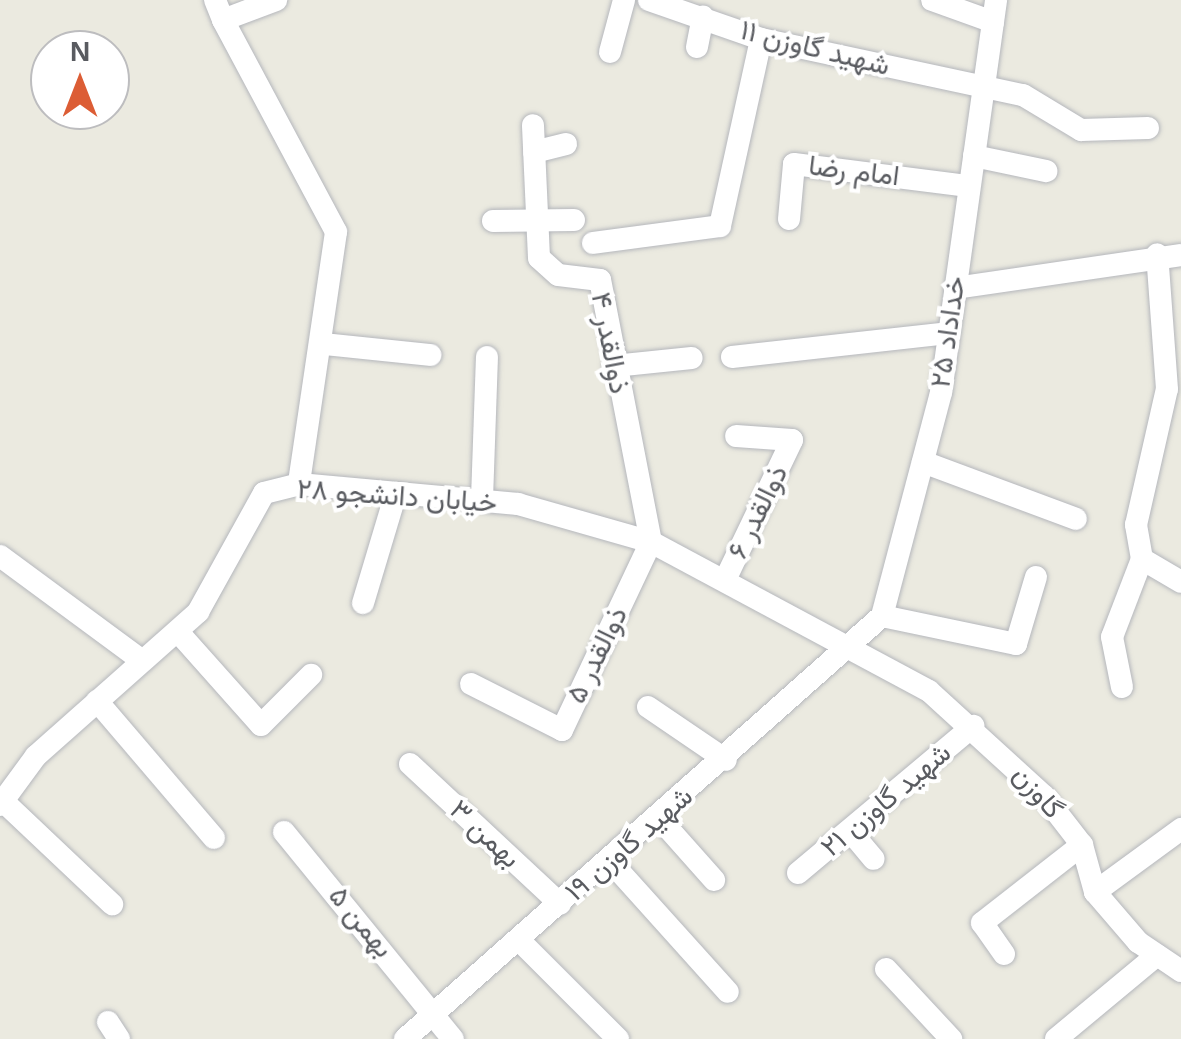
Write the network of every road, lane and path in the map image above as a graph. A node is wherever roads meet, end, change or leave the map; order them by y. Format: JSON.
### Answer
{"nodes":[{"id":1,"x":276,"y":0,"type":"edge"},
{"id":2,"x":624,"y":0,"type":"edge"},
{"id":3,"x":649,"y":0,"type":"edge"},
{"id":4,"x":932,"y":0,"type":"edge"},
{"id":5,"x":219,"y":10,"type":"edge"},
{"id":6,"x":994,"y":11,"type":"edge"},
{"id":7,"x":703,"y":17,"type":"junction"},
{"id":8,"x":761,"y":39,"type":"junction"},
{"id":9,"x":697,"y":48,"type":"dead end"},
{"id":10,"x":610,"y":52,"type":"dead end"},
{"id":11,"x":984,"y":87,"type":"junction"},
{"id":12,"x":534,"y":125,"type":"dead end"},
{"id":13,"x":1148,"y":128,"type":"dead end"},
{"id":14,"x":566,"y":144,"type":"dead end"},
{"id":15,"x":534,"y":152,"type":"junction"},
{"id":16,"x":974,"y":156,"type":"junction"},
{"id":17,"x":1046,"y":171,"type":"dead end"},
{"id":18,"x":969,"y":186,"type":"junction"},
{"id":19,"x":789,"y":219,"type":"dead end"},
{"id":20,"x":574,"y":220,"type":"dead end"},
{"id":21,"x":493,"y":221,"type":"dead end"},
{"id":22,"x":537,"y":222,"type":"junction"},
{"id":23,"x":593,"y":243,"type":"dead end"},
{"id":24,"x":1157,"y":254,"type":"junction"},
{"id":25,"x":1181,"y":255,"type":"edge"},
{"id":26,"x":955,"y":288,"type":"junction"},
{"id":27,"x":948,"y":332,"type":"junction"},
{"id":28,"x":1171,"y":338,"type":"edge"},
{"id":29,"x":324,"y":344,"type":"junction"},
{"id":30,"x":430,"y":355,"type":"dead end"},
{"id":31,"x":732,"y":357,"type":"dead end"},
{"id":32,"x":487,"y":358,"type":"dead end"},
{"id":33,"x":692,"y":358,"type":"dead end"},
{"id":34,"x":614,"y":366,"type":"junction"},
{"id":35,"x":1173,"y":416,"type":"edge"},
{"id":36,"x":736,"y":436,"type":"dead end"},
{"id":37,"x":923,"y":462,"type":"junction"},
{"id":38,"x":300,"y":484,"type":"junction"},
{"id":39,"x":396,"y":494,"type":"junction"},
{"id":40,"x":482,"y":499,"type":"junction"},
{"id":41,"x":1076,"y":520,"type":"dead end"},
{"id":42,"x":651,"y":542,"type":"junction"},
{"id":43,"x":0,"y":556,"type":"edge"},
{"id":44,"x":1142,"y":559,"type":"junction"},
{"id":45,"x":1036,"y":577,"type":"dead end"},
{"id":46,"x":725,"y":580,"type":"junction"},
{"id":47,"x":1181,"y":582,"type":"edge"},
{"id":48,"x":364,"y":603,"type":"dead end"},
{"id":49,"x":882,"y":616,"type":"junction"},
{"id":50,"x":179,"y":632,"type":"junction"},
{"id":51,"x":853,"y":649,"type":"junction"},
{"id":52,"x":140,"y":660,"type":"junction"},
{"id":53,"x":312,"y":675,"type":"dead end"},
{"id":54,"x":471,"y":684,"type":"dead end"},
{"id":55,"x":1122,"y":687,"type":"dead end"},
{"id":56,"x":96,"y":702,"type":"junction"},
{"id":57,"x":648,"y":707,"type":"dead end"},
{"id":58,"x":974,"y":726,"type":"junction"},
{"id":59,"x":726,"y":760,"type":"junction"},
{"id":60,"x":410,"y":764,"type":"dead end"},
{"id":61,"x":2,"y":804,"type":"edge"},
{"id":62,"x":658,"y":818,"type":"junction"},
{"id":63,"x":1181,"y":828,"type":"edge"},
{"id":64,"x":284,"y":832,"type":"dead end"},
{"id":65,"x":850,"y":832,"type":"junction"},
{"id":66,"x":214,"y":838,"type":"dead end"},
{"id":67,"x":1082,"y":845,"type":"junction"},
{"id":68,"x":874,"y":859,"type":"dead end"},
{"id":69,"x":610,"y":861,"type":"junction"},
{"id":70,"x":798,"y":874,"type":"dead end"},
{"id":71,"x":714,"y":880,"type":"dead end"},
{"id":72,"x":1095,"y":892,"type":"junction"},
{"id":73,"x":112,"y":904,"type":"dead end"},
{"id":74,"x":560,"y":904,"type":"junction"},
{"id":75,"x":519,"y":940,"type":"junction"},
{"id":76,"x":1004,"y":954,"type":"dead end"},
{"id":77,"x":1157,"y":955,"type":"junction"},
{"id":78,"x":886,"y":970,"type":"dead end"},
{"id":79,"x":1181,"y":971,"type":"edge"},
{"id":80,"x":728,"y":992,"type":"dead end"},
{"id":81,"x":437,"y":1011,"type":"junction"},
{"id":82,"x":405,"y":1039,"type":"edge"},
{"id":83,"x":453,"y":1039,"type":"edge"},
{"id":84,"x":618,"y":1039,"type":"edge"},
{"id":85,"x":951,"y":1039,"type":"edge"},
{"id":86,"x":1056,"y":1039,"type":"edge"}],
"edges":[{"from":1,"to":5,"type":"street"},
{"from":2,"to":10,"type":"street"},
{"from":3,"to":7,"type":"street","name":"شهید گاوزن ۱۱"},
{"from":4,"to":6,"type":"street"},
{"from":5,"to":29,"type":"street"},
{"from":6,"to":11,"type":"street","name":"خداداد ۲۵"},
{"from":7,"to":8,"type":"street","name":"شهید گاوزن ۱۱"},
{"from":7,"to":9,"type":"street"},
{"from":8,"to":11,"type":"street","name":"شهید گاوزن ۱۱"},
{"from":8,"to":23,"type":"street"},
{"from":11,"to":13,"type":"street","name":"شهید گاوزن ۱۱"},
{"from":11,"to":16,"type":"street","name":"خداداد ۲۵"},
{"from":12,"to":15,"type":"street","name":"ذوالقدر ۴"},
{"from":14,"to":15,"type":"street"},
{"from":15,"to":22,"type":"street","name":"ذوالقدر ۴"},
{"from":16,"to":17,"type":"street"},
{"from":16,"to":18,"type":"street","name":"خداداد ۲۵"},
{"from":18,"to":19,"type":"street","name":"امام رضا"},
{"from":18,"to":26,"type":"street","name":"خداداد ۲۵"},
{"from":20,"to":22,"type":"street"},
{"from":21,"to":22,"type":"street"},
{"from":22,"to":34,"type":"street","name":"ذوالقدر ۴"},
{"from":24,"to":25,"type":"street"},
{"from":24,"to":26,"type":"street"},
{"from":24,"to":28,"type":"street"},
{"from":26,"to":27,"type":"street","name":"خداداد ۲۵"},
{"from":27,"to":31,"type":"street"},
{"from":27,"to":37,"type":"street","name":"خداداد ۲۵"},
{"from":28,"to":35,"type":"street"},
{"from":29,"to":30,"type":"street"},
{"from":29,"to":38,"type":"street"},
{"from":32,"to":40,"type":"street"},
{"from":33,"to":34,"type":"street"},
{"from":34,"to":42,"type":"street","name":"ذوالقدر ۴"},
{"from":35,"to":44,"type":"street"},
{"from":36,"to":46,"type":"street","name":"ذوالقدر ۶"},
{"from":37,"to":41,"type":"street"},
{"from":37,"to":49,"type":"street","name":"خداداد ۲۵"},
{"from":38,"to":39,"type":"street","name":"خیابان دانشجو ۲۸"},
{"from":38,"to":50,"type":"street","name":"خیابان دانشجو ۲۸"},
{"from":39,"to":40,"type":"street","name":"خیابان دانشجو ۲۸"},
{"from":39,"to":48,"type":"street"},
{"from":40,"to":42,"type":"street","name":"خیابان دانشجو ۲۸"},
{"from":42,"to":46,"type":"street","name":"خیابان دانشجو ۲۸"},
{"from":42,"to":54,"type":"street","name":"ذوالقدر ۵"},
{"from":43,"to":52,"type":"street"},
{"from":44,"to":47,"type":"street"},
{"from":44,"to":55,"type":"street"},
{"from":45,"to":49,"type":"street"},
{"from":46,"to":51,"type":"street","name":"خیابان دانشجو ۲۸"},
{"from":49,"to":51,"type":"street","name":"خداداد ۲۵"},
{"from":50,"to":52,"type":"street","name":"خیابان دانشجو ۲۸"},
{"from":50,"to":53,"type":"street"},
{"from":51,"to":58,"type":"street","name":"گاوزن"},
{"from":51,"to":59,"type":"street","name":"شهید گاوزن ۱۹"},
{"from":52,"to":56,"type":"street","name":"خیابان دانشجو ۲۸"},
{"from":56,"to":61,"type":"street","name":"خیابان دانشجو ۲۸"},
{"from":56,"to":66,"type":"street"},
{"from":57,"to":59,"type":"street"},
{"from":58,"to":65,"type":"street","name":"شهید گاوزن ۲۱"},
{"from":58,"to":67,"type":"street","name":"گاوزن"},
{"from":59,"to":62,"type":"street","name":"شهید گاوزن ۱۹"},
{"from":60,"to":74,"type":"street","name":"بهمن ۳"},
{"from":61,"to":73,"type":"street"},
{"from":62,"to":69,"type":"street","name":"شهید گاوزن ۱۹"},
{"from":62,"to":71,"type":"street"},
{"from":63,"to":72,"type":"street"},
{"from":64,"to":81,"type":"street","name":"بهمن ۵"},
{"from":65,"to":68,"type":"street"},
{"from":65,"to":70,"type":"street","name":"شهید گاوزن ۲۱"},
{"from":67,"to":72,"type":"street","name":"گاوزن"},
{"from":67,"to":76,"type":"street"},
{"from":69,"to":74,"type":"street","name":"شهید گاوزن ۱۹"},
{"from":69,"to":80,"type":"street"},
{"from":72,"to":77,"type":"street","name":"گاوزن"},
{"from":74,"to":75,"type":"street","name":"شهید گاوزن ۱۹"},
{"from":75,"to":81,"type":"street","name":"شهید گاوزن ۱۹"},
{"from":75,"to":84,"type":"street"},
{"from":77,"to":79,"type":"street","name":"گاوزن"},
{"from":77,"to":86,"type":"street"},
{"from":78,"to":85,"type":"street"},
{"from":81,"to":82,"type":"street","name":"شهید گاوزن ۱۹"},
{"from":81,"to":83,"type":"street","name":"بهمن ۵"}]}
